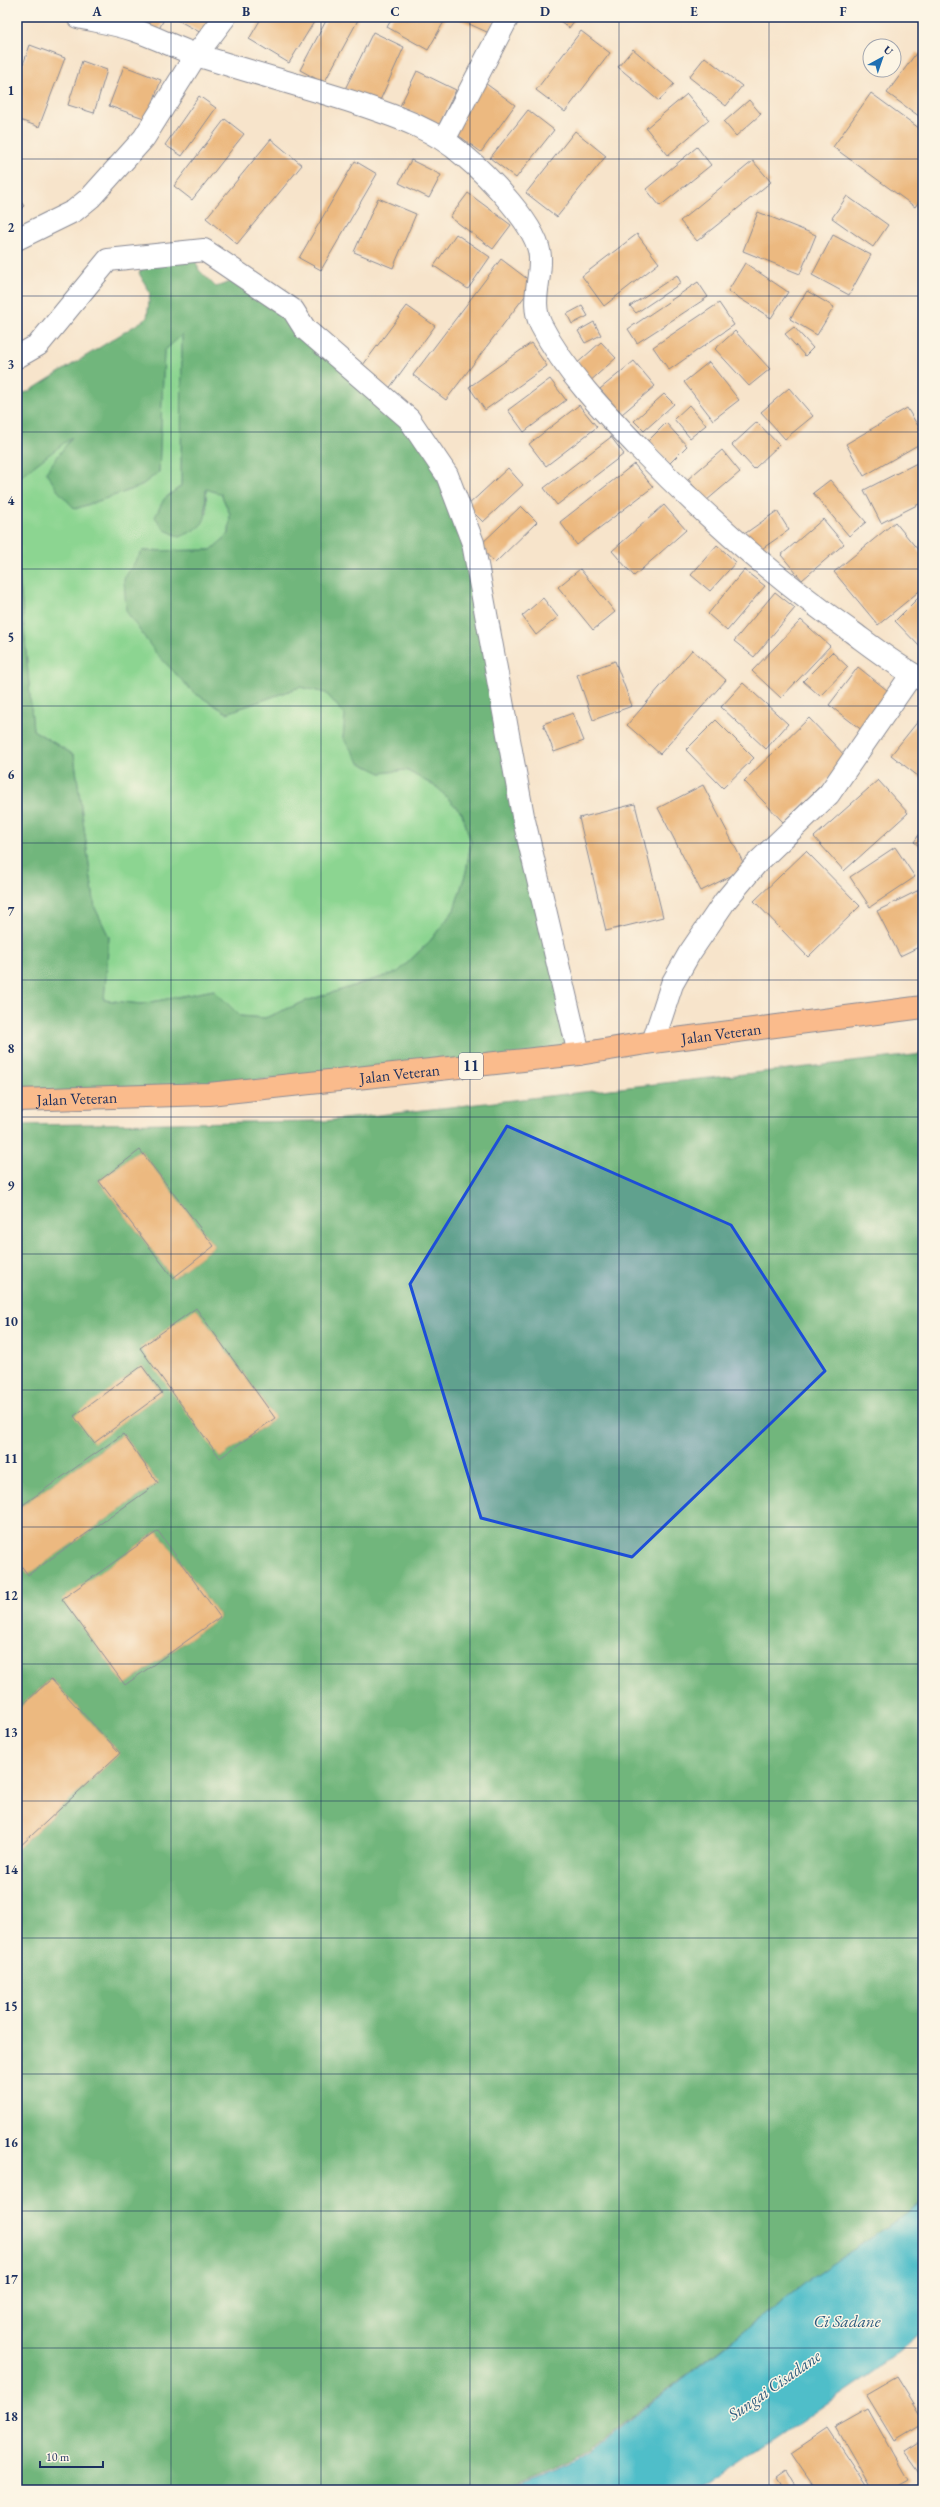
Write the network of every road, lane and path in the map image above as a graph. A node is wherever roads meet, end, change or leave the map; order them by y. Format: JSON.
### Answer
{"nodes":[{"id":1,"x":78,"y":17,"type":"edge"},
{"id":2,"x":225,"y":17,"type":"edge"},
{"id":3,"x":508,"y":17,"type":"edge"},
{"id":4,"x":196,"y":55,"type":"junction"},
{"id":5,"x":444,"y":140,"type":"junction"},
{"id":6,"x":17,"y":239,"type":"edge"},
{"id":7,"x":17,"y":356,"type":"edge"},
{"id":8,"x":918,"y":677,"type":"edge"},
{"id":9,"x":923,"y":1007,"type":"edge"},
{"id":10,"x":653,"y":1042,"type":"junction"},
{"id":11,"x":579,"y":1054,"type":"junction"},
{"id":12,"x":17,"y":1100,"type":"edge"}],
"edges":[{"from":1,"to":4,"type":"street"},
{"from":2,"to":4,"type":"street"},
{"from":3,"to":5,"type":"street"},
{"from":4,"to":5,"type":"street"},
{"from":4,"to":6,"type":"street"},
{"from":5,"to":8,"type":"street"},
{"from":7,"to":11,"type":"street"},
{"from":8,"to":10,"type":"street"},
{"from":9,"to":10,"type":"main road","name":"Jalan Veteran","number":"11"},
{"from":10,"to":11,"type":"main road","name":"Jalan Veteran","number":"11"},
{"from":11,"to":12,"type":"main road","name":"Jalan Veteran","number":"11"}]}
